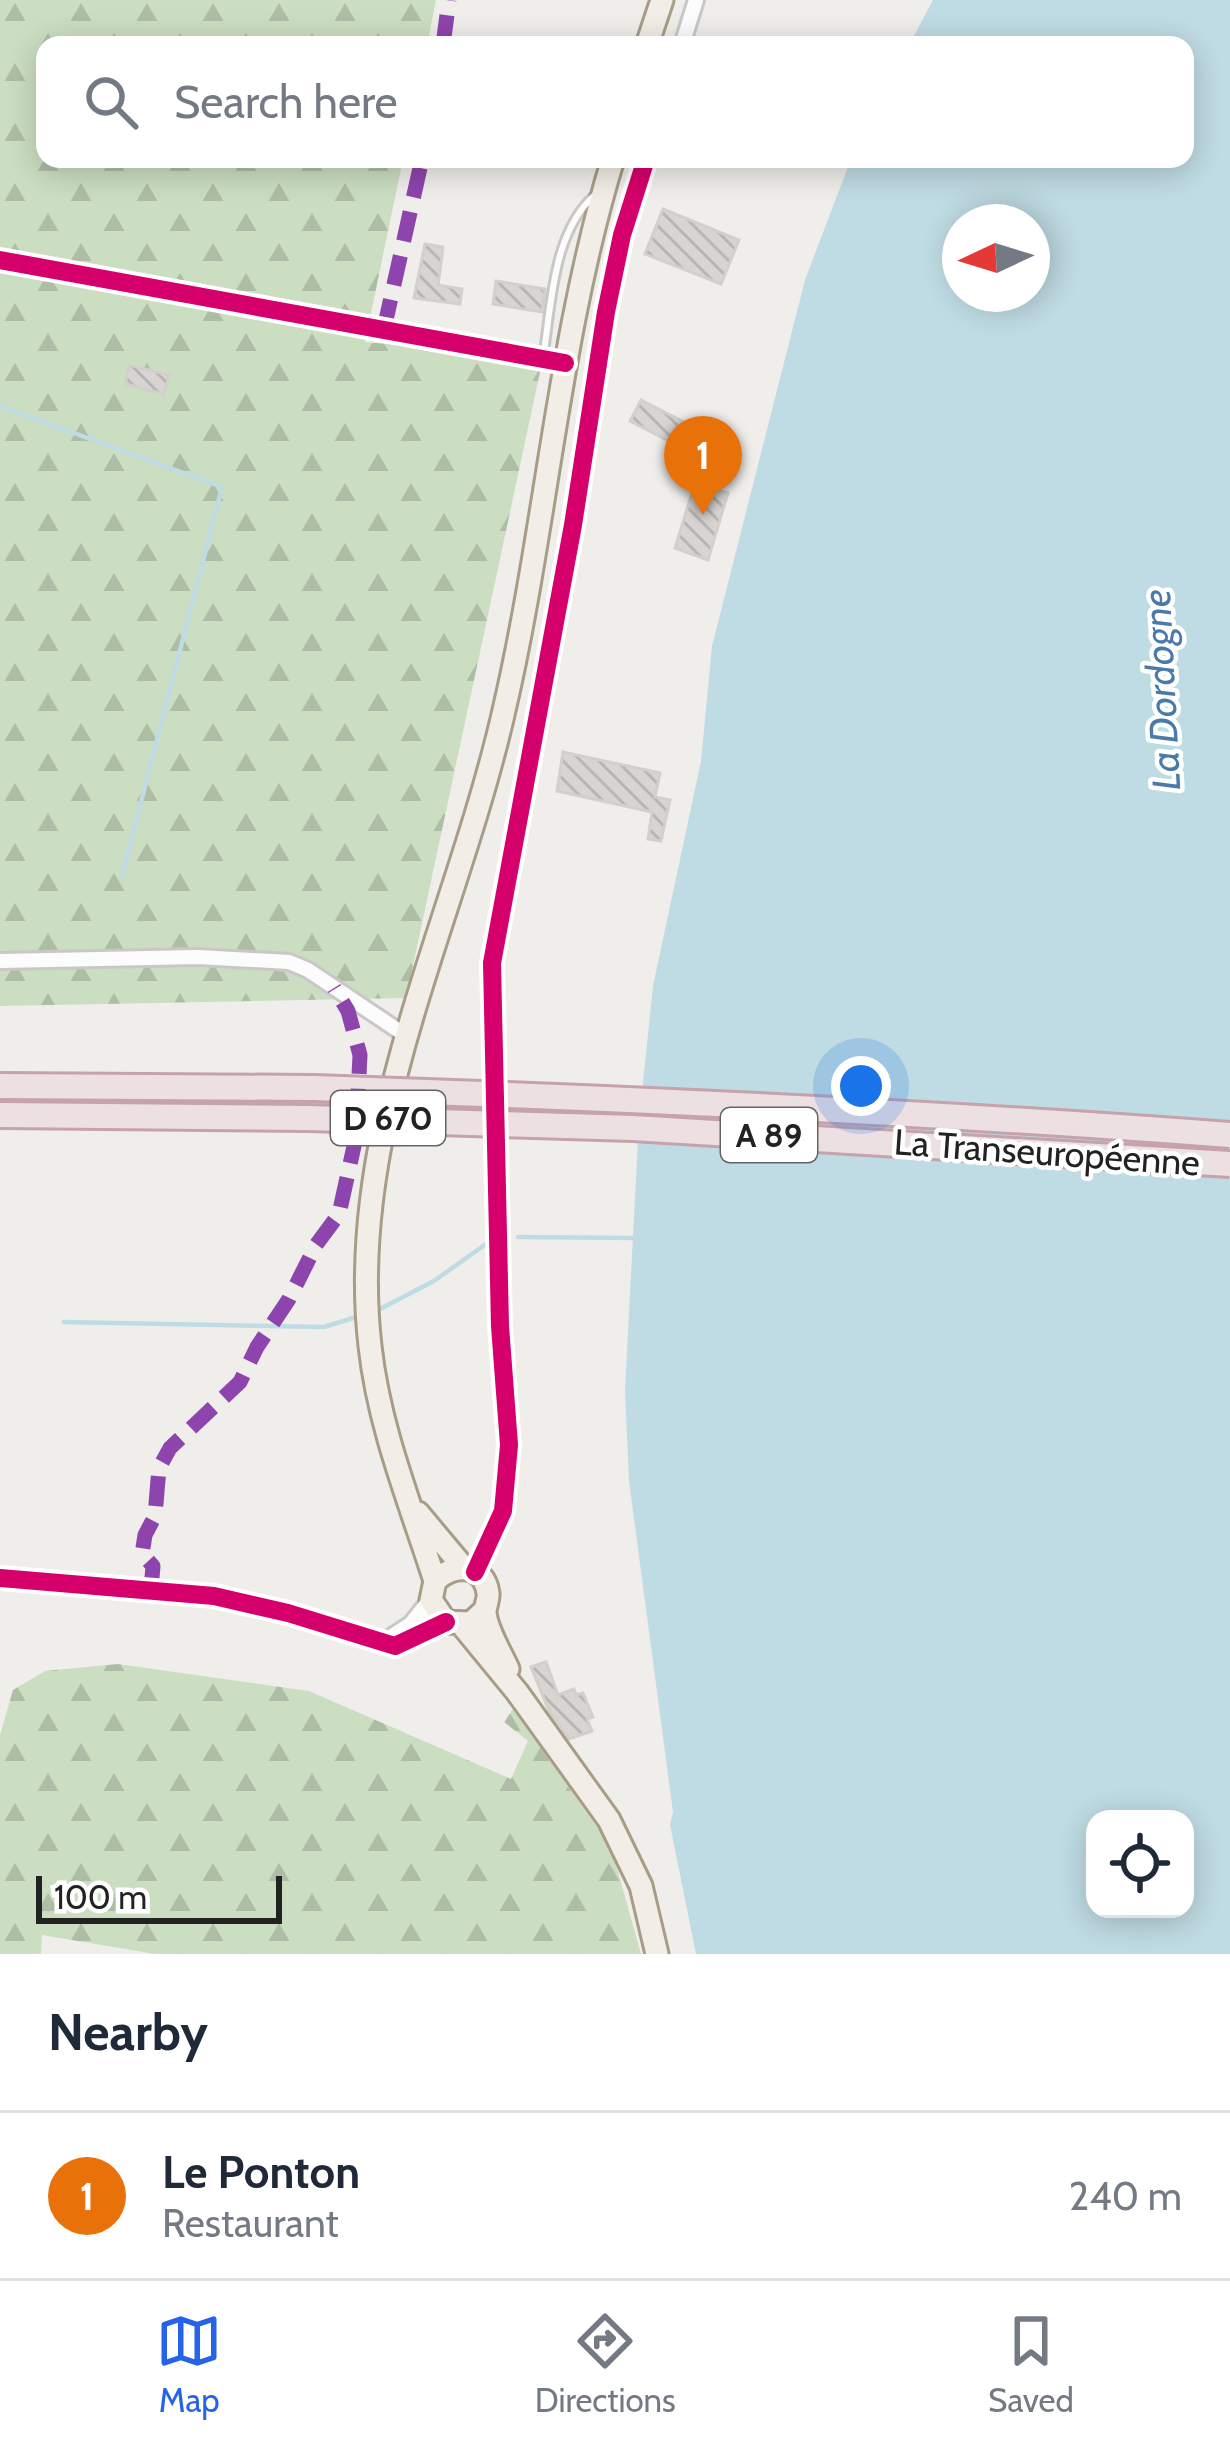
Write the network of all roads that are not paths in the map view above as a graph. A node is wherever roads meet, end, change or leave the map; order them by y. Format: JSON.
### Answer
{"nodes":[{"id":1,"x":662,"y":0,"type":"edge"},
{"id":2,"x":696,"y":0,"type":"edge"},
{"id":3,"x":650,"y":36,"type":"edge"},
{"id":4,"x":685,"y":36,"type":"edge"},
{"id":5,"x":610,"y":168,"type":"edge"},
{"id":6,"x":643,"y":168,"type":"edge"},
{"id":7,"x":0,"y":260,"type":"edge"},
{"id":8,"x":554,"y":360,"type":"junction"},
{"id":9,"x":0,"y":961,"type":"edge"},
{"id":10,"x":408,"y":1036,"type":"junction"},
{"id":11,"x":0,"y":1086,"type":"edge"},
{"id":12,"x":0,"y":1115,"type":"edge"},
{"id":13,"x":1230,"y":1135,"type":"edge"},
{"id":14,"x":1230,"y":1164,"type":"edge"},
{"id":15,"x":411,"y":1504,"type":"junction"},
{"id":16,"x":469,"y":1570,"type":"junction"},
{"id":17,"x":0,"y":1578,"type":"edge"},
{"id":18,"x":433,"y":1590,"type":"junction"},
{"id":19,"x":484,"y":1611,"type":"junction"},
{"id":20,"x":454,"y":1624,"type":"junction"},
{"id":21,"x":383,"y":1642,"type":"junction"},
{"id":22,"x":517,"y":1691,"type":"junction"},
{"id":23,"x":657,"y":1954,"type":"edge"}],
"edges":[{"from":1,"to":3,"type":"main road"},
{"from":2,"to":4,"type":"street"},
{"from":5,"to":8,"type":"main road","number":"D 670"},
{"from":6,"to":16,"type":"street"},
{"from":7,"to":8,"type":"street"},
{"from":8,"to":10,"type":"main road","number":"D 670"},
{"from":9,"to":10,"type":"street"},
{"from":10,"to":15,"type":"main road","number":"D 670"},
{"from":11,"to":13,"type":"highway","name":"La Transeuropéenne","number":"A 89","bridge":true},
{"from":12,"to":14,"type":"highway","name":"La Transeuropéenne","number":"A 89","bridge":true},
{"from":15,"to":16,"type":"main road","number":"D 670"},
{"from":15,"to":18,"type":"main road","number":"D 670"},
{"from":16,"to":18,"type":"main road"},
{"from":16,"to":19,"type":"main road"},
{"from":17,"to":21,"type":"street"},
{"from":18,"to":20,"type":"main road"},
{"from":18,"to":21,"type":"street"},
{"from":19,"to":20,"type":"main road"},
{"from":19,"to":22,"type":"main road"},
{"from":20,"to":21,"type":"street"},
{"from":20,"to":22,"type":"main road"},
{"from":22,"to":23,"type":"main road"}]}
